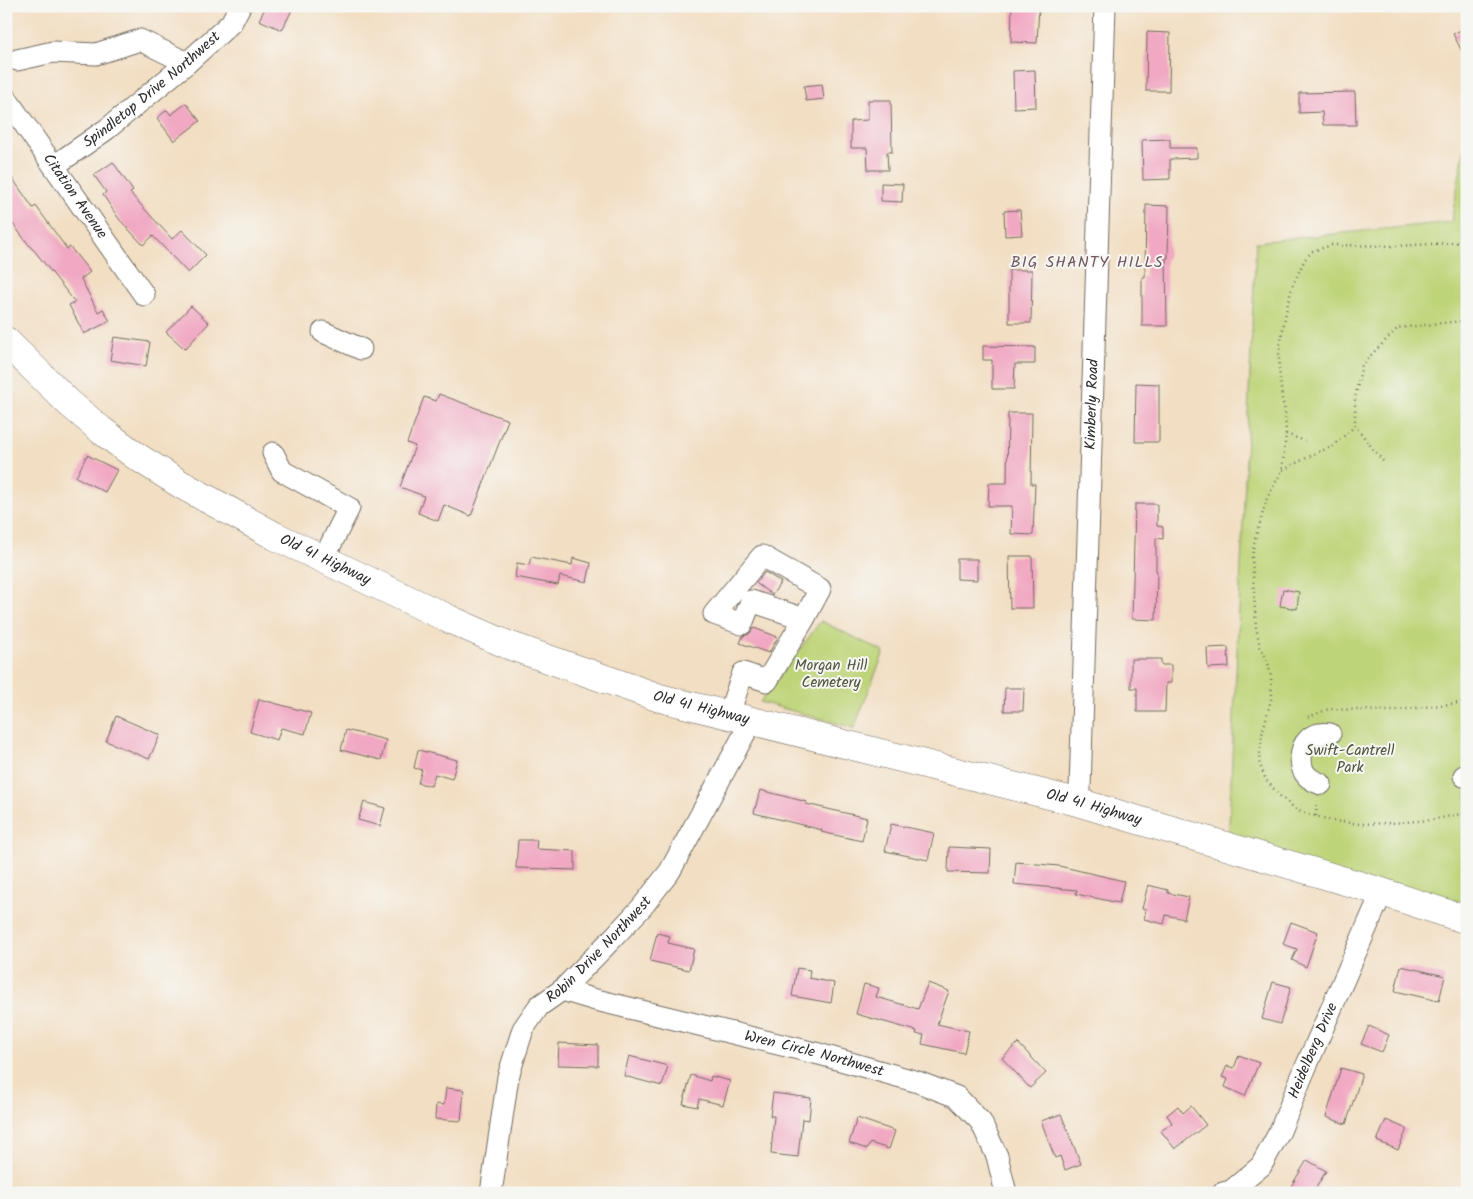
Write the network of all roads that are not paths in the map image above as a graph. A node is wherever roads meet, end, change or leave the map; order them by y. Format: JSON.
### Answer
{"nodes":[{"id":1,"x":240,"y":6,"type":"edge"},
{"id":2,"x":1105,"y":6,"type":"edge"},
{"id":3,"x":17,"y":60,"type":"dead end"},
{"id":4,"x":187,"y":63,"type":"junction"},
{"id":5,"x":6,"y":98,"type":"edge"},
{"id":6,"x":54,"y":166,"type":"junction"},
{"id":7,"x":144,"y":295,"type":"dead end"},
{"id":8,"x":323,"y":332,"type":"dead end"},
{"id":9,"x":6,"y":341,"type":"edge"},
{"id":10,"x":361,"y":349,"type":"dead end"},
{"id":11,"x":273,"y":453,"type":"dead end"},
{"id":12,"x":324,"y":558,"type":"junction"},
{"id":13,"x":804,"y":619,"type":"junction"},
{"id":14,"x":740,"y":719,"type":"junction"},
{"id":15,"x":1330,"y":734,"type":"dead end"},
{"id":16,"x":1319,"y":789,"type":"road end"},
{"id":17,"x":1078,"y":802,"type":"junction"},
{"id":18,"x":1382,"y":892,"type":"junction"},
{"id":19,"x":1467,"y":920,"type":"edge"},
{"id":20,"x":562,"y":990,"type":"junction"},
{"id":21,"x":491,"y":1193,"type":"edge"},
{"id":22,"x":1006,"y":1193,"type":"edge"},
{"id":23,"x":1223,"y":1193,"type":"edge"}],
"edges":[{"from":1,"to":4,"type":"street","name":"Spindletop Drive Northwest"},
{"from":2,"to":17,"type":"street","name":"Kimberly Road"},
{"from":3,"to":4,"type":"street"},
{"from":4,"to":6,"type":"street","name":"Spindletop Drive Northwest"},
{"from":5,"to":6,"type":"street","name":"Citation Avenue"},
{"from":6,"to":7,"type":"street","name":"Citation Avenue"},
{"from":8,"to":10,"type":"street"},
{"from":9,"to":12,"type":"main road","name":"Old 41 Highway"},
{"from":11,"to":12,"type":"street"},
{"from":12,"to":14,"type":"main road","name":"Old 41 Highway"},
{"from":13,"to":13,"type":"street"},
{"from":13,"to":14,"type":"street","name":"Robin Drive Northwest"},
{"from":14,"to":17,"type":"main road","name":"Old 41 Highway"},
{"from":14,"to":20,"type":"street","name":"Robin Drive Northwest"},
{"from":15,"to":16,"type":"street"},
{"from":17,"to":18,"type":"main road","name":"Old 41 Highway"},
{"from":18,"to":19,"type":"main road","name":"Old 41 Highway"},
{"from":18,"to":23,"type":"street","name":"Heidelberg Drive"},
{"from":20,"to":21,"type":"street","name":"Robin Drive Northwest"},
{"from":20,"to":22,"type":"street","name":"Wren Circle Northwest"}]}
